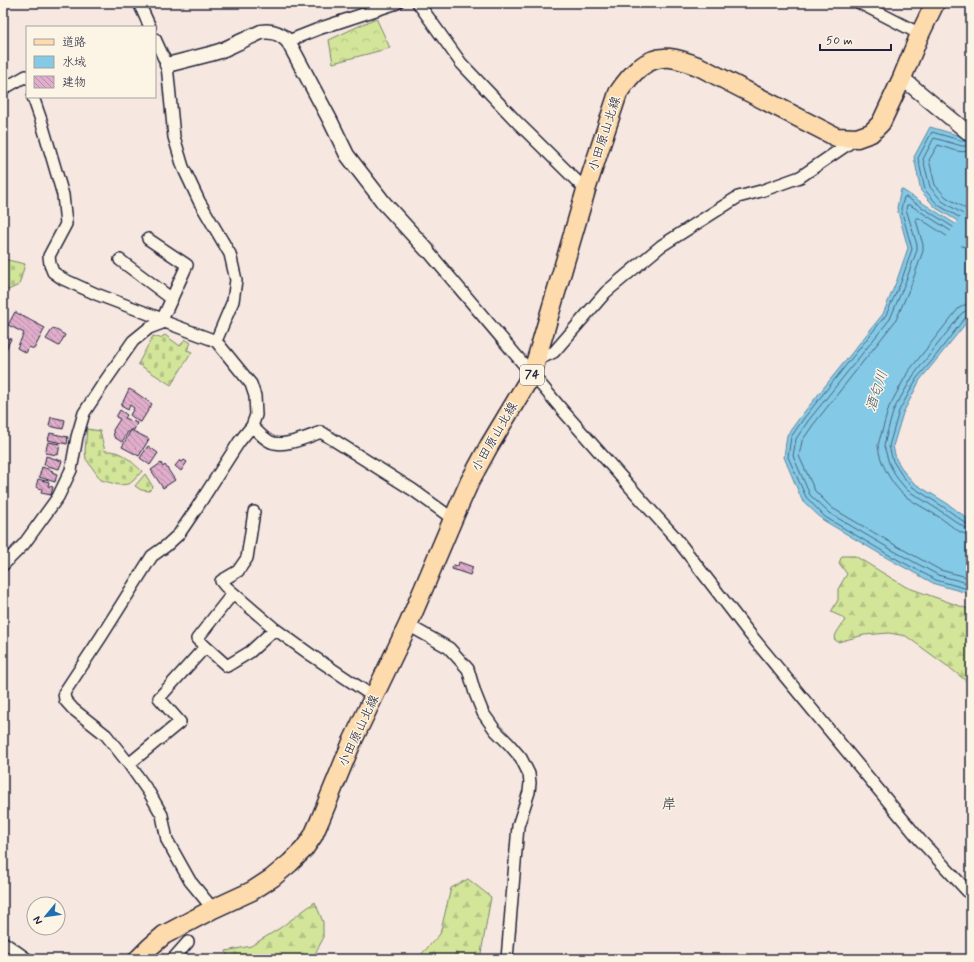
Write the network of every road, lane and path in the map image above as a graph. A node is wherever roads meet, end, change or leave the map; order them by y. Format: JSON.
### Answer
{"nodes":[{"id":1,"x":139,"y":3,"type":"edge"},
{"id":2,"x":396,"y":3,"type":"edge"},
{"id":3,"x":418,"y":3,"type":"edge"},
{"id":4,"x":860,"y":3,"type":"edge"},
{"id":5,"x":935,"y":3,"type":"edge"},
{"id":6,"x":150,"y":26,"type":"edge"},
{"id":7,"x":920,"y":34,"type":"junction"},
{"id":8,"x":156,"y":41,"type":"edge"},
{"id":9,"x":288,"y":41,"type":"junction"},
{"id":10,"x":167,"y":65,"type":"junction"},
{"id":11,"x":26,"y":76,"type":"edge"},
{"id":12,"x":902,"y":78,"type":"junction"},
{"id":13,"x":3,"y":89,"type":"edge"},
{"id":14,"x":33,"y":98,"type":"edge"},
{"id":15,"x":971,"y":135,"type":"edge"},
{"id":16,"x":857,"y":138,"type":"junction"},
{"id":17,"x":586,"y":190,"type":"junction"},
{"id":18,"x":148,"y":239,"type":"dead end"},
{"id":19,"x":427,"y":250,"type":"joint"},
{"id":20,"x":120,"y":260,"type":"dead end"},
{"id":21,"x":172,"y":299,"type":"junction"},
{"id":22,"x":164,"y":321,"type":"junction"},
{"id":23,"x":216,"y":341,"type":"junction"},
{"id":24,"x":535,"y":367,"type":"junction"},
{"id":25,"x":252,"y":426,"type":"junction"},
{"id":26,"x":254,"y":512,"type":"dead end"},
{"id":27,"x":453,"y":519,"type":"junction"},
{"id":28,"x":3,"y":565,"type":"edge"},
{"id":29,"x":233,"y":594,"type":"junction"},
{"id":30,"x":408,"y":625,"type":"junction"},
{"id":31,"x":275,"y":629,"type":"junction"},
{"id":32,"x":205,"y":647,"type":"junction"},
{"id":33,"x":374,"y":697,"type":"junction"},
{"id":34,"x":129,"y":764,"type":"junction"},
{"id":35,"x":971,"y":895,"type":"edge"},
{"id":36,"x":214,"y":908,"type":"junction"},
{"id":37,"x":3,"y":942,"type":"edge"},
{"id":38,"x":188,"y":942,"type":"dead end"},
{"id":39,"x":27,"y":959,"type":"edge"},
{"id":40,"x":138,"y":959,"type":"edge"},
{"id":41,"x":173,"y":959,"type":"edge"},
{"id":42,"x":507,"y":959,"type":"edge"}],
"edges":[{"from":1,"to":6,"type":"street"},
{"from":2,"to":9,"type":"street"},
{"from":3,"to":17,"type":"street"},
{"from":4,"to":7,"type":"street"},
{"from":5,"to":7,"type":"main road","name":"小田原山北線","number":"74"},
{"from":7,"to":12,"type":"main road","name":"小田原山北線","number":"74"},
{"from":8,"to":10,"type":"street"},
{"from":9,"to":10,"type":"street"},
{"from":9,"to":19,"type":"street"},
{"from":10,"to":23,"type":"street"},
{"from":11,"to":13,"type":"street"},
{"from":12,"to":15,"type":"street"},
{"from":12,"to":16,"type":"main road","name":"小田原山北線","number":"74"},
{"from":14,"to":22,"type":"street"},
{"from":16,"to":17,"type":"main road","name":"小田原山北線","number":"74"},
{"from":16,"to":24,"type":"street"},
{"from":17,"to":24,"type":"main road","name":"小田原山北線","number":"74"},
{"from":18,"to":21,"type":"street"},
{"from":19,"to":24,"type":"street"},
{"from":20,"to":21,"type":"street"},
{"from":21,"to":22,"type":"street"},
{"from":22,"to":23,"type":"street"},
{"from":22,"to":28,"type":"street"},
{"from":23,"to":25,"type":"street"},
{"from":24,"to":27,"type":"main road","name":"小田原山北線","number":"74"},
{"from":24,"to":35,"type":"street"},
{"from":25,"to":27,"type":"street"},
{"from":25,"to":34,"type":"street"},
{"from":26,"to":29,"type":"street"},
{"from":27,"to":30,"type":"main road","name":"小田原山北線","number":"74"},
{"from":29,"to":31,"type":"street"},
{"from":29,"to":32,"type":"street"},
{"from":30,"to":33,"type":"main road","name":"小田原山北線","number":"74"},
{"from":30,"to":42,"type":"street"},
{"from":31,"to":32,"type":"street"},
{"from":31,"to":33,"type":"street"},
{"from":32,"to":34,"type":"street"},
{"from":33,"to":36,"type":"main road","name":"小田原山北線","number":"74"},
{"from":34,"to":36,"type":"street"},
{"from":36,"to":40,"type":"main road","name":"小田原山北線","number":"74"},
{"from":37,"to":39,"type":"street"},
{"from":38,"to":41,"type":"street"}]}
